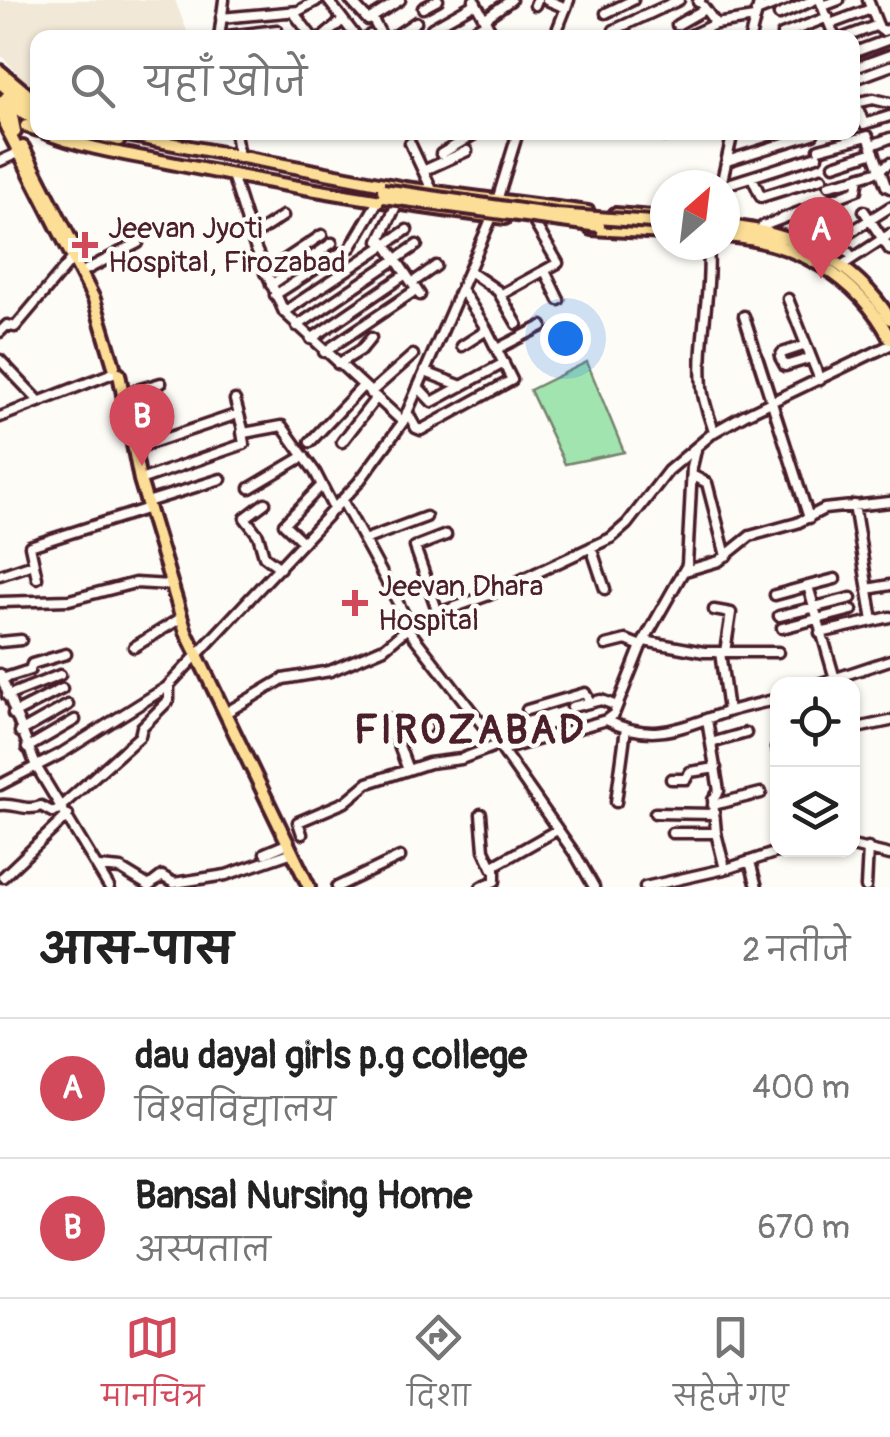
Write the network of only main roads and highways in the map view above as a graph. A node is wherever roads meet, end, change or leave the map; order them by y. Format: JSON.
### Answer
{"nodes":[{"id":1,"x":0,"y":71,"type":"edge"},
{"id":2,"x":0,"y":83,"type":"edge"},
{"id":3,"x":11,"y":95,"type":"edge"},
{"id":4,"x":1,"y":112,"type":"edge"},
{"id":5,"x":30,"y":119,"type":"edge"},
{"id":6,"x":3,"y":128,"type":"edge"},
{"id":7,"x":30,"y":130,"type":"edge"},
{"id":8,"x":18,"y":138,"type":"junction"},
{"id":9,"x":70,"y":140,"type":"edge"},
{"id":10,"x":102,"y":140,"type":"edge"},
{"id":11,"x":123,"y":140,"type":"edge"},
{"id":12,"x":151,"y":140,"type":"edge"},
{"id":13,"x":381,"y":196,"type":"junction"},
{"id":14,"x":54,"y":214,"type":"junction"},
{"id":15,"x":650,"y":224,"type":"edge"},
{"id":16,"x":650,"y":226,"type":"edge"},
{"id":17,"x":650,"y":226,"type":"edge"},
{"id":18,"x":740,"y":228,"type":"edge"},
{"id":19,"x":740,"y":230,"type":"edge"},
{"id":20,"x":740,"y":232,"type":"edge"},
{"id":21,"x":740,"y":234,"type":"edge"},
{"id":22,"x":890,"y":310,"type":"edge"},
{"id":23,"x":890,"y":319,"type":"edge"},
{"id":24,"x":890,"y":329,"type":"edge"},
{"id":25,"x":890,"y":342,"type":"edge"},
{"id":26,"x":116,"y":369,"type":"junction"},
{"id":27,"x":309,"y":887,"type":"edge"}],
"edges":[{"from":1,"to":3,"type":"main road"},
{"from":2,"to":3,"type":"main road"},
{"from":3,"to":4,"type":"main road"},
{"from":3,"to":5,"type":"main road"},
{"from":3,"to":8,"type":"main road"},
{"from":4,"to":6,"type":"main road"},
{"from":6,"to":14,"type":"main road"},
{"from":7,"to":8,"type":"main road"},
{"from":8,"to":14,"type":"main road"},
{"from":9,"to":13,"type":"main road"},
{"from":10,"to":13,"type":"main road"},
{"from":11,"to":13,"type":"main road"},
{"from":12,"to":15,"type":"main road"},
{"from":13,"to":16,"type":"main road"},
{"from":13,"to":17,"type":"main road","bridge":true},
{"from":14,"to":26,"type":"main road"},
{"from":14,"to":26,"type":"main road"},
{"from":18,"to":22,"type":"main road"},
{"from":19,"to":23,"type":"main road"},
{"from":20,"to":24,"type":"main road"},
{"from":21,"to":25,"type":"main road"},
{"from":26,"to":27,"type":"main road"}]}
